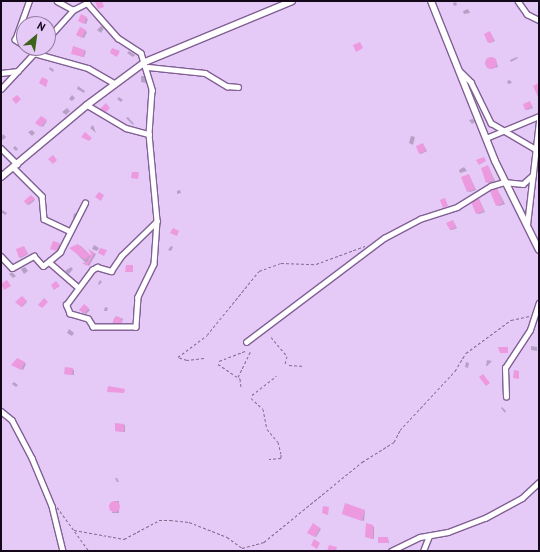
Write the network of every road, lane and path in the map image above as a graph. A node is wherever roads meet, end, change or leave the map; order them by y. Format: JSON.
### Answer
{"nodes":[{"id":1,"x":29,"y":1,"type":"edge"},
{"id":2,"x":57,"y":1,"type":"edge"},
{"id":3,"x":292,"y":1,"type":"edge"},
{"id":4,"x":431,"y":1,"type":"edge"},
{"id":5,"x":518,"y":1,"type":"edge"},
{"id":6,"x":79,"y":3,"type":"edge"},
{"id":7,"x":73,"y":10,"type":"junction"},
{"id":8,"x":24,"y":16,"type":"edge"},
{"id":9,"x":539,"y":20,"type":"edge"},
{"id":10,"x":56,"y":29,"type":"edge"},
{"id":11,"x":32,"y":56,"type":"edge"},
{"id":12,"x":51,"y":56,"type":"edge"},
{"id":13,"x":147,"y":64,"type":"junction"},
{"id":14,"x":18,"y":71,"type":"junction"},
{"id":15,"x":460,"y":71,"type":"junction"},
{"id":16,"x":1,"y":73,"type":"edge"},
{"id":17,"x":114,"y":83,"type":"junction"},
{"id":18,"x":238,"y":87,"type":"dead end"},
{"id":19,"x":1,"y":89,"type":"edge"},
{"id":20,"x":87,"y":105,"type":"junction"},
{"id":21,"x":539,"y":116,"type":"edge"},
{"id":22,"x":539,"y":121,"type":"edge"},
{"id":23,"x":503,"y":130,"type":"junction"},
{"id":24,"x":149,"y":134,"type":"junction"},
{"id":25,"x":486,"y":138,"type":"junction"},
{"id":26,"x":1,"y":148,"type":"edge"},
{"id":27,"x":537,"y":150,"type":"edge"},
{"id":28,"x":15,"y":166,"type":"junction"},
{"id":29,"x":533,"y":175,"type":"junction"},
{"id":30,"x":1,"y":178,"type":"edge"},
{"id":31,"x":504,"y":182,"type":"junction"},
{"id":32,"x":85,"y":203,"type":"dead end"},
{"id":33,"x":157,"y":221,"type":"junction"},
{"id":34,"x":528,"y":225,"type":"junction"},
{"id":35,"x":70,"y":231,"type":"junction"},
{"id":36,"x":373,"y":244,"type":"junction"},
{"id":37,"x":539,"y":250,"type":"edge"},
{"id":38,"x":1,"y":256,"type":"edge"},
{"id":39,"x":49,"y":262,"type":"junction"},
{"id":40,"x":78,"y":287,"type":"junction"},
{"id":41,"x":539,"y":303,"type":"edge"},
{"id":42,"x":536,"y":316,"type":"dead end"},
{"id":43,"x":271,"y":337,"type":"dead end"},
{"id":44,"x":246,"y":342,"type":"dead end"},
{"id":45,"x":247,"y":350,"type":"dead end"},
{"id":46,"x":250,"y":352,"type":"dead end"},
{"id":47,"x":204,"y":358,"type":"dead end"},
{"id":48,"x":219,"y":361,"type":"dead end"},
{"id":49,"x":218,"y":364,"type":"dead end"},
{"id":50,"x":285,"y":364,"type":"dead end"},
{"id":51,"x":289,"y":365,"type":"dead end"},
{"id":52,"x":304,"y":366,"type":"dead end"},
{"id":53,"x":276,"y":376,"type":"dead end"},
{"id":54,"x":238,"y":377,"type":"junction"},
{"id":55,"x":242,"y":387,"type":"dead end"},
{"id":56,"x":252,"y":395,"type":"dead end"},
{"id":57,"x":506,"y":397,"type":"dead end"},
{"id":58,"x":251,"y":398,"type":"dead end"},
{"id":59,"x":1,"y":411,"type":"edge"},
{"id":60,"x":269,"y":459,"type":"dead end"},
{"id":61,"x":539,"y":482,"type":"edge"},
{"id":62,"x":51,"y":505,"type":"junction"},
{"id":63,"x":74,"y":530,"type":"junction"},
{"id":64,"x":429,"y":536,"type":"junction"},
{"id":65,"x":63,"y":551,"type":"edge"},
{"id":66,"x":89,"y":551,"type":"edge"},
{"id":67,"x":391,"y":551,"type":"edge"},
{"id":68,"x":423,"y":551,"type":"edge"}],
"edges":[{"from":1,"to":8,"type":"street"},
{"from":2,"to":7,"type":"street"},
{"from":3,"to":13,"type":"street"},
{"from":4,"to":15,"type":"street"},
{"from":5,"to":9,"type":"street"},
{"from":6,"to":7,"type":"street"},
{"from":6,"to":13,"type":"street"},
{"from":7,"to":10,"type":"street"},
{"from":11,"to":14,"type":"street"},
{"from":12,"to":17,"type":"street"},
{"from":13,"to":17,"type":"street"},
{"from":13,"to":18,"type":"street"},
{"from":13,"to":24,"type":"street"},
{"from":14,"to":16,"type":"street"},
{"from":14,"to":19,"type":"street"},
{"from":15,"to":23,"type":"street"},
{"from":15,"to":25,"type":"street"},
{"from":17,"to":20,"type":"street"},
{"from":20,"to":24,"type":"street"},
{"from":20,"to":28,"type":"street"},
{"from":21,"to":23,"type":"street"},
{"from":22,"to":27,"type":"street"},
{"from":23,"to":25,"type":"street"},
{"from":23,"to":27,"type":"street"},
{"from":24,"to":33,"type":"street"},
{"from":25,"to":31,"type":"street"},
{"from":26,"to":28,"type":"street"},
{"from":27,"to":29,"type":"street"},
{"from":28,"to":30,"type":"street"},
{"from":28,"to":35,"type":"street"},
{"from":29,"to":31,"type":"street"},
{"from":29,"to":34,"type":"street"},
{"from":31,"to":34,"type":"street"},
{"from":31,"to":36,"type":"street"},
{"from":32,"to":35,"type":"street"},
{"from":33,"to":40,"type":"street"},
{"from":33,"to":40,"type":"street"},
{"from":34,"to":37,"type":"street"},
{"from":35,"to":39,"type":"street"},
{"from":36,"to":44,"type":"street"},
{"from":36,"to":47,"type":"path"},
{"from":38,"to":39,"type":"street"},
{"from":39,"to":40,"type":"street"},
{"from":41,"to":57,"type":"street"},
{"from":42,"to":63,"type":"path"},
{"from":43,"to":50,"type":"path"},
{"from":45,"to":48,"type":"path"},
{"from":46,"to":54,"type":"path"},
{"from":49,"to":54,"type":"path"},
{"from":51,"to":52,"type":"path"},
{"from":53,"to":56,"type":"path"},
{"from":54,"to":55,"type":"path"},
{"from":58,"to":60,"type":"path"},
{"from":59,"to":62,"type":"street"},
{"from":61,"to":64,"type":"street"},
{"from":62,"to":63,"type":"path"},
{"from":62,"to":65,"type":"street"},
{"from":63,"to":66,"type":"path"},
{"from":64,"to":67,"type":"street"},
{"from":64,"to":68,"type":"street"}]}
